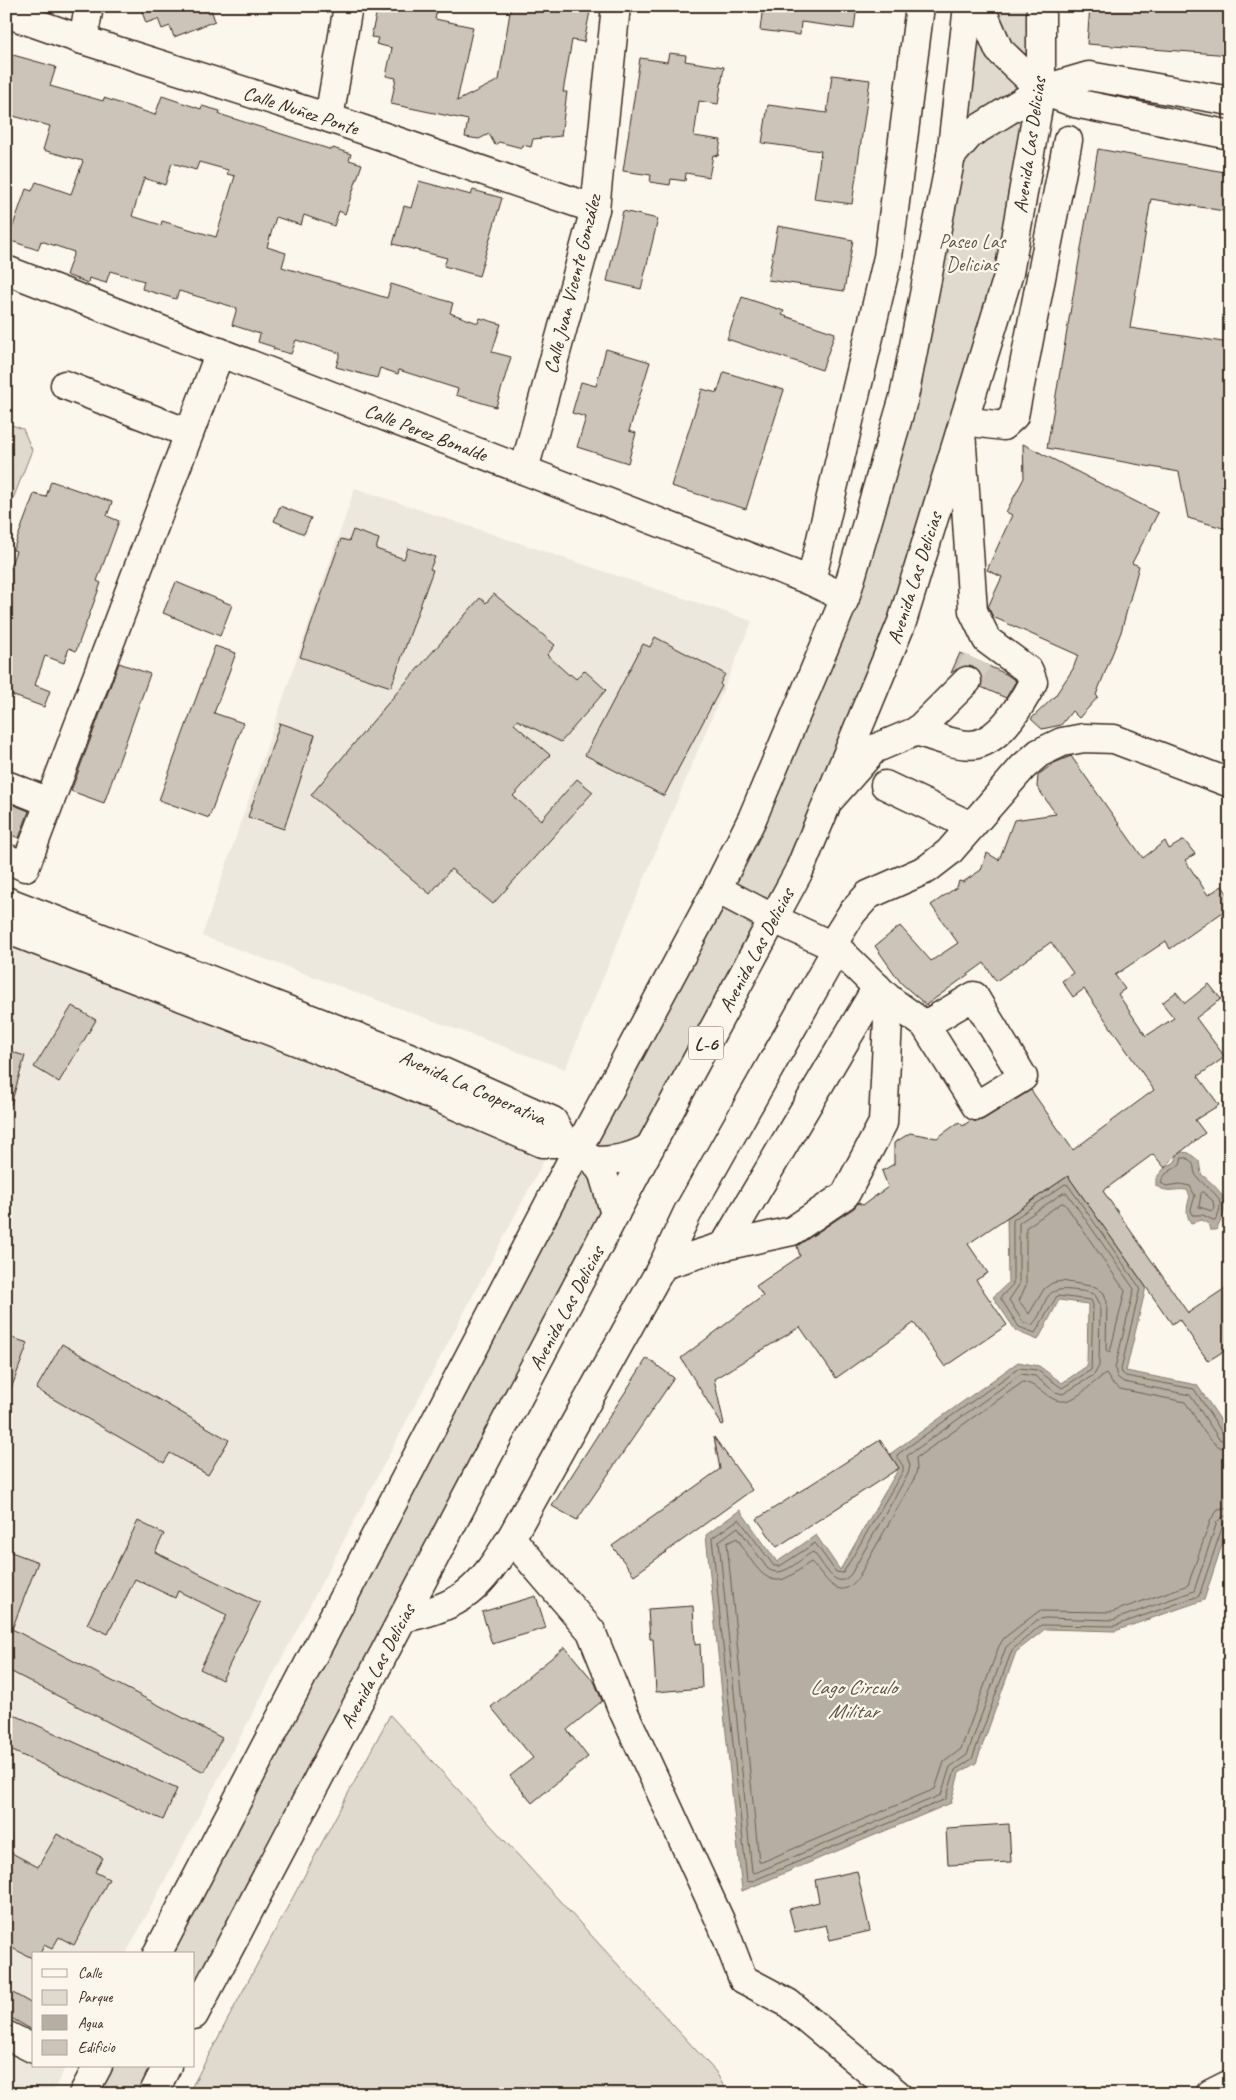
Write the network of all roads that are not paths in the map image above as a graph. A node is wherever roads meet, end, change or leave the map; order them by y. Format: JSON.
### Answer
{"nodes":[{"id":1,"x":89,"y":6,"type":"edge"},
{"id":2,"x":348,"y":6,"type":"edge"},
{"id":3,"x":616,"y":6,"type":"edge"},
{"id":4,"x":920,"y":6,"type":"edge"},
{"id":5,"x":968,"y":6,"type":"edge"},
{"id":6,"x":980,"y":6,"type":"edge"},
{"id":7,"x":1040,"y":6,"type":"edge"},
{"id":8,"x":6,"y":13,"type":"edge"},
{"id":9,"x":83,"y":40,"type":"junction"},
{"id":10,"x":1042,"y":90,"type":"junction"},
{"id":11,"x":1230,"y":101,"type":"edge"},
{"id":12,"x":329,"y":118,"type":"junction"},
{"id":13,"x":1230,"y":135,"type":"edge"},
{"id":14,"x":1068,"y":140,"type":"dead end"},
{"id":15,"x":951,"y":156,"type":"junction"},
{"id":16,"x":1025,"y":184,"type":"junction"},
{"id":17,"x":595,"y":209,"type":"junction"},
{"id":18,"x":1048,"y":242,"type":"junction"},
{"id":19,"x":6,"y":270,"type":"edge"},
{"id":20,"x":220,"y":352,"type":"junction"},
{"id":21,"x":65,"y":385,"type":"dead end"},
{"id":22,"x":962,"y":426,"type":"junction"},
{"id":23,"x":188,"y":433,"type":"junction"},
{"id":24,"x":524,"y":470,"type":"junction"},
{"id":25,"x":811,"y":581,"type":"junction"},
{"id":26,"x":845,"y":598,"type":"junction"},
{"id":27,"x":977,"y":660,"type":"junction"},
{"id":28,"x":917,"y":731,"type":"junction"},
{"id":29,"x":1230,"y":783,"type":"edge"},
{"id":30,"x":6,"y":786,"type":"edge"},
{"id":31,"x":885,"y":786,"type":"dead end"},
{"id":32,"x":828,"y":801,"type":"junction"},
{"id":33,"x":50,"y":802,"type":"junction"},
{"id":34,"x":971,"y":826,"type":"junction"},
{"id":35,"x":6,"y":858,"type":"edge"},
{"id":36,"x":717,"y":889,"type":"junction"},
{"id":37,"x":6,"y":901,"type":"edge"},
{"id":38,"x":774,"y":919,"type":"junction"},
{"id":39,"x":6,"y":928,"type":"edge"},
{"id":40,"x":834,"y":946,"type":"junction"},
{"id":41,"x":883,"y":993,"type":"junction"},
{"id":42,"x":925,"y":1025,"type":"dead end"},
{"id":43,"x":650,"y":1147,"type":"junction"},
{"id":44,"x":579,"y":1152,"type":"junction"},
{"id":45,"x":615,"y":1214,"type":"junction"},
{"id":46,"x":724,"y":1246,"type":"junction"},
{"id":47,"x":663,"y":1265,"type":"junction"},
{"id":48,"x":511,"y":1538,"type":"junction"},
{"id":49,"x":403,"y":1618,"type":"junction"},
{"id":50,"x":158,"y":1952,"type":"edge"},
{"id":51,"x":195,"y":2013,"type":"edge"},
{"id":52,"x":6,"y":2035,"type":"edge"},
{"id":53,"x":32,"y":2049,"type":"edge"},
{"id":54,"x":97,"y":2068,"type":"edge"},
{"id":55,"x":166,"y":2068,"type":"edge"},
{"id":56,"x":1230,"y":2084,"type":"edge"},
{"id":57,"x":83,"y":2094,"type":"edge"},
{"id":58,"x":152,"y":2094,"type":"edge"},
{"id":59,"x":897,"y":2094,"type":"edge"},
{"id":60,"x":1210,"y":2094,"type":"edge"}],
"edges":[{"from":1,"to":9,"type":"street"},
{"from":2,"to":12,"type":"street"},
{"from":3,"to":17,"type":"street","name":"Calle Juan Vicente González"},
{"from":4,"to":25,"type":"street"},
{"from":5,"to":15,"type":"street"},
{"from":6,"to":10,"type":"street"},
{"from":7,"to":10,"type":"street","name":"Avenida Las Delicias","number":"L-6"},
{"from":8,"to":9,"type":"street","name":"Calle Nuñez Ponte"},
{"from":9,"to":12,"type":"street","name":"Calle Nuñez Ponte"},
{"from":10,"to":11,"type":"street"},
{"from":10,"to":13,"type":"street"},
{"from":10,"to":15,"type":"street"},
{"from":10,"to":16,"type":"street","name":"Avenida Las Delicias","number":"L-6"},
{"from":12,"to":17,"type":"street","name":"Calle Nuñez Ponte"},
{"from":14,"to":18,"type":"street"},
{"from":15,"to":26,"type":"street"},
{"from":16,"to":18,"type":"street"},
{"from":16,"to":22,"type":"street","name":"Avenida Las Delicias","number":"L-6"},
{"from":17,"to":24,"type":"street","name":"Calle Juan Vicente González"},
{"from":18,"to":22,"type":"street"},
{"from":19,"to":20,"type":"street","name":"Calle Perez Bonalde"},
{"from":20,"to":23,"type":"street"},
{"from":20,"to":24,"type":"street","name":"Calle Perez Bonalde"},
{"from":21,"to":23,"type":"street"},
{"from":22,"to":27,"type":"street"},
{"from":22,"to":32,"type":"street","name":"Avenida Las Delicias","number":"L-6"},
{"from":23,"to":33,"type":"street"},
{"from":24,"to":25,"type":"street","name":"Calle Perez Bonalde"},
{"from":25,"to":26,"type":"street","name":"Calle Perez Bonalde"},
{"from":26,"to":36,"type":"street"},
{"from":27,"to":28,"type":"street"},
{"from":27,"to":28,"type":"street"},
{"from":28,"to":32,"type":"street"},
{"from":29,"to":34,"type":"street"},
{"from":30,"to":33,"type":"street"},
{"from":31,"to":34,"type":"street"},
{"from":32,"to":38,"type":"street","name":"Avenida Las Delicias","number":"L-6"},
{"from":33,"to":35,"type":"street"},
{"from":34,"to":40,"type":"street"},
{"from":36,"to":38,"type":"street"},
{"from":36,"to":44,"type":"street"},
{"from":37,"to":44,"type":"street","name":"Avenida La Cooperativa"},
{"from":38,"to":40,"type":"street"},
{"from":38,"to":43,"type":"street","name":"Avenida Las Delicias","number":"L-6"},
{"from":39,"to":44,"type":"street","name":"Avenida La Cooperativa"},
{"from":40,"to":41,"type":"street"},
{"from":40,"to":47,"type":"street"},
{"from":41,"to":42,"type":"street"},
{"from":41,"to":46,"type":"street"},
{"from":41,"to":46,"type":"street"},
{"from":43,"to":44,"type":"street"},
{"from":43,"to":45,"type":"street","name":"Avenida Las Delicias","number":"L-6"},
{"from":44,"to":45,"type":"street"},
{"from":44,"to":50,"type":"street"},
{"from":45,"to":49,"type":"street","name":"Avenida Las Delicias","number":"L-6"},
{"from":46,"to":47,"type":"street"},
{"from":47,"to":48,"type":"street"},
{"from":48,"to":49,"type":"street"},
{"from":48,"to":59,"type":"street"},
{"from":49,"to":51,"type":"street","name":"Avenida Las Delicias","number":"L-6"},
{"from":52,"to":53,"type":"street"},
{"from":54,"to":57,"type":"street"},
{"from":55,"to":58,"type":"street"},
{"from":56,"to":60,"type":"street"}]}
